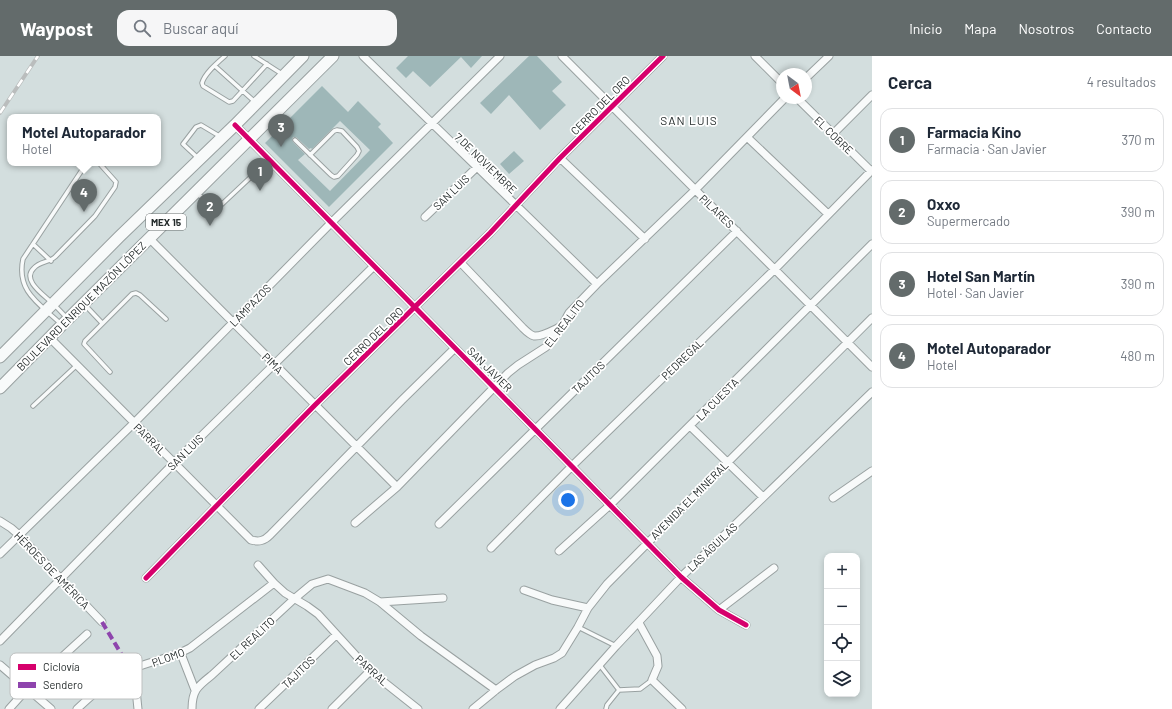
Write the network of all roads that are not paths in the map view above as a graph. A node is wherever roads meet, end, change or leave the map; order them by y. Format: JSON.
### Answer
{"nodes":[{"id":1,"x":225,"y":56,"type":"edge"},
{"id":2,"x":254,"y":56,"type":"edge"},
{"id":3,"x":333,"y":56,"type":"edge"},
{"id":4,"x":363,"y":56,"type":"edge"},
{"id":5,"x":500,"y":56,"type":"edge"},
{"id":6,"x":562,"y":56,"type":"edge"},
{"id":7,"x":663,"y":56,"type":"edge"},
{"id":8,"x":756,"y":56,"type":"edge"},
{"id":9,"x":829,"y":56,"type":"edge"},
{"id":10,"x":299,"y":57,"type":"edge"},
{"id":11,"x":267,"y":64,"type":"junction"},
{"id":12,"x":215,"y":66,"type":"junction"},
{"id":13,"x":812,"y":72,"type":"edge"},
{"id":14,"x":284,"y":76,"type":"junction"},
{"id":15,"x":776,"y":77,"type":"edge"},
{"id":16,"x":243,"y":90,"type":"junction"},
{"id":17,"x":872,"y":95,"type":"edge"},
{"id":18,"x":256,"y":103,"type":"junction"},
{"id":19,"x":779,"y":104,"type":"edge"},
{"id":20,"x":803,"y":104,"type":"edge"},
{"id":21,"x":612,"y":106,"type":"junction"},
{"id":22,"x":269,"y":120,"type":"junction"},
{"id":23,"x":431,"y":123,"type":"junction"},
{"id":24,"x":235,"y":125,"type":"junction"},
{"id":25,"x":280,"y":129,"type":"dead end"},
{"id":26,"x":833,"y":134,"type":"junction"},
{"id":27,"x":222,"y":138,"type":"junction"},
{"id":28,"x":748,"y":138,"type":"junction"},
{"id":29,"x":249,"y":140,"type":"junction"},
{"id":30,"x":294,"y":140,"type":"dead end"},
{"id":31,"x":310,"y":155,"type":"junction"},
{"id":32,"x":560,"y":158,"type":"junction"},
{"id":33,"x":199,"y":159,"type":"junction"},
{"id":34,"x":269,"y":160,"type":"junction"},
{"id":35,"x":86,"y":166,"type":"edge"},
{"id":36,"x":102,"y":166,"type":"edge"},
{"id":37,"x":476,"y":168,"type":"junction"},
{"id":38,"x":871,"y":170,"type":"edge"},
{"id":39,"x":695,"y":190,"type":"junction"},
{"id":40,"x":195,"y":194,"type":"junction"},
{"id":41,"x":517,"y":206,"type":"junction"},
{"id":42,"x":828,"y":214,"type":"junction"},
{"id":43,"x":426,"y":217,"type":"dead end"},
{"id":44,"x":331,"y":222,"type":"junction"},
{"id":45,"x":737,"y":231,"type":"junction"},
{"id":46,"x":149,"y":238,"type":"junction"},
{"id":47,"x":645,"y":239,"type":"junction"},
{"id":48,"x":33,"y":244,"type":"junction"},
{"id":49,"x":872,"y":244,"type":"edge"},
{"id":50,"x":51,"y":261,"type":"junction"},
{"id":51,"x":461,"y":263,"type":"junction"},
{"id":52,"x":374,"y":266,"type":"junction"},
{"id":53,"x":775,"y":269,"type":"junction"},
{"id":54,"x":597,"y":284,"type":"junction"},
{"id":55,"x":83,"y":304,"type":"junction"},
{"id":56,"x":811,"y":306,"type":"junction"},
{"id":57,"x":49,"y":307,"type":"junction"},
{"id":58,"x":415,"y":308,"type":"junction"},
{"id":59,"x":872,"y":318,"type":"edge"},
{"id":60,"x":166,"y":319,"type":"dead end"},
{"id":61,"x":65,"y":322,"type":"junction"},
{"id":62,"x":102,"y":323,"type":"junction"},
{"id":63,"x":233,"y":323,"type":"junction"},
{"id":64,"x":562,"y":326,"type":"junction"},
{"id":65,"x":50,"y":337,"type":"junction"},
{"id":66,"x":848,"y":342,"type":"junction"},
{"id":67,"x":455,"y":348,"type":"junction"},
{"id":68,"x":0,"y":357,"type":"edge"},
{"id":69,"x":274,"y":364,"type":"junction"},
{"id":70,"x":77,"y":365,"type":"junction"},
{"id":71,"x":872,"y":367,"type":"edge"},
{"id":72,"x":110,"y":372,"type":"dead end"},
{"id":73,"x":0,"y":388,"type":"edge"},
{"id":74,"x":495,"y":388,"type":"junction"},
{"id":75,"x":872,"y":392,"type":"edge"},
{"id":76,"x":316,"y":405,"type":"junction"},
{"id":77,"x":33,"y":406,"type":"dead end"},
{"id":78,"x":134,"y":423,"type":"junction"},
{"id":79,"x":690,"y":426,"type":"junction"},
{"id":80,"x":535,"y":429,"type":"junction"},
{"id":81,"x":356,"y":447,"type":"junction"},
{"id":82,"x":727,"y":462,"type":"junction"},
{"id":83,"x":174,"y":463,"type":"junction"},
{"id":84,"x":572,"y":466,"type":"junction"},
{"id":85,"x":872,"y":471,"type":"edge"},
{"id":86,"x":396,"y":486,"type":"junction"},
{"id":87,"x":763,"y":497,"type":"junction"},
{"id":88,"x":833,"y":498,"type":"dead end"},
{"id":89,"x":216,"y":505,"type":"junction"},
{"id":90,"x":610,"y":505,"type":"junction"},
{"id":91,"x":0,"y":521,"type":"edge"},
{"id":92,"x":355,"y":523,"type":"dead end"},
{"id":93,"x":439,"y":524,"type":"dead end"},
{"id":94,"x":19,"y":535,"type":"junction"},
{"id":95,"x":647,"y":542,"type":"junction"},
{"id":96,"x":490,"y":548,"type":"dead end"},
{"id":97,"x":559,"y":551,"type":"dead end"},
{"id":98,"x":0,"y":554,"type":"edge"},
{"id":99,"x":258,"y":565,"type":"dead end"},
{"id":100,"x":774,"y":568,"type":"dead end"},
{"id":101,"x":681,"y":577,"type":"junction"},
{"id":102,"x":61,"y":578,"type":"junction"},
{"id":103,"x":146,"y":578,"type":"dead end"},
{"id":104,"x":274,"y":583,"type":"junction"},
{"id":105,"x":524,"y":590,"type":"dead end"},
{"id":106,"x":294,"y":598,"type":"junction"},
{"id":107,"x":443,"y":598,"type":"dead end"},
{"id":108,"x":380,"y":602,"type":"junction"},
{"id":109,"x":588,"y":608,"type":"junction"},
{"id":110,"x":719,"y":610,"type":"junction"},
{"id":111,"x":102,"y":622,"type":"dead end"},
{"id":112,"x":639,"y":623,"type":"junction"},
{"id":113,"x":746,"y":625,"type":"dead end"},
{"id":114,"x":578,"y":627,"type":"junction"},
{"id":115,"x":87,"y":634,"type":"dead end"},
{"id":116,"x":336,"y":635,"type":"junction"},
{"id":117,"x":0,"y":641,"type":"edge"},
{"id":118,"x":616,"y":646,"type":"junction"},
{"id":119,"x":66,"y":653,"type":"edge"},
{"id":120,"x":181,"y":654,"type":"junction"},
{"id":121,"x":599,"y":664,"type":"junction"},
{"id":122,"x":0,"y":665,"type":"edge"},
{"id":123,"x":142,"y":666,"type":"edge"},
{"id":124,"x":370,"y":672,"type":"junction"},
{"id":125,"x":10,"y":674,"type":"edge"},
{"id":126,"x":652,"y":680,"type":"junction"},
{"id":127,"x":195,"y":690,"type":"junction"},
{"id":128,"x":496,"y":690,"type":"junction"},
{"id":129,"x":619,"y":690,"type":"junction"},
{"id":130,"x":18,"y":699,"type":"edge"},
{"id":131,"x":39,"y":699,"type":"edge"},
{"id":132,"x":89,"y":699,"type":"edge"},
{"id":133,"x":137,"y":699,"type":"edge"},
{"id":134,"x":9,"y":709,"type":"edge"},
{"id":135,"x":51,"y":709,"type":"edge"},
{"id":136,"x":77,"y":709,"type":"edge"},
{"id":137,"x":138,"y":709,"type":"edge"},
{"id":138,"x":192,"y":709,"type":"edge"},
{"id":139,"x":259,"y":709,"type":"edge"},
{"id":140,"x":332,"y":709,"type":"edge"},
{"id":141,"x":418,"y":709,"type":"edge"},
{"id":142,"x":473,"y":709,"type":"edge"},
{"id":143,"x":560,"y":709,"type":"edge"},
{"id":144,"x":606,"y":709,"type":"edge"},
{"id":145,"x":682,"y":709,"type":"edge"}],
"edges":[{"from":1,"to":12,"type":"lane"},
{"from":2,"to":11,"type":"lane"},
{"from":3,"to":22,"type":"main road","name":"BOULEVARD ENRIQUE MAZÓN LÓPEZ","number":"MEX 15"},
{"from":4,"to":23,"type":"street","name":"7 DE NOVIEMBRE"},
{"from":5,"to":23,"type":"street","name":"LAMPAZOS"},
{"from":6,"to":21,"type":"street","name":"PILARES"},
{"from":7,"to":21,"type":"street","name":"CERRO DEL ORO"},
{"from":8,"to":15,"type":"street"},
{"from":9,"to":13,"type":"street"},
{"from":10,"to":14,"type":"main road","name":"BOULEVARD ENRIQUE MAZÓN LÓPEZ","number":"MEX 15"},
{"from":11,"to":14,"type":"lane"},
{"from":11,"to":16,"type":"lane"},
{"from":12,"to":16,"type":"lane"},
{"from":12,"to":16,"type":"lane"},
{"from":14,"to":18,"type":"main road","name":"BOULEVARD ENRIQUE MAZÓN LÓPEZ","number":"MEX 15"},
{"from":16,"to":18,"type":"lane"},
{"from":17,"to":26,"type":"street"},
{"from":18,"to":24,"type":"main road","name":"BOULEVARD ENRIQUE MAZÓN LÓPEZ","number":"MEX 15"},
{"from":19,"to":28,"type":"street","name":"EL REALITO"},
{"from":20,"to":26,"type":"street","name":"EL COBRE"},
{"from":21,"to":32,"type":"street","name":"CERRO DEL ORO"},
{"from":21,"to":39,"type":"street","name":"PILARES"},
{"from":22,"to":25,"type":"lane"},
{"from":22,"to":29,"type":"main road","name":"BOULEVARD ENRIQUE MAZÓN LÓPEZ","number":"MEX 15"},
{"from":23,"to":37,"type":"street","name":"7 DE NOVIEMBRE"},
{"from":23,"to":44,"type":"street","name":"LAMPAZOS"},
{"from":24,"to":27,"type":"main road","name":"BOULEVARD ENRIQUE MAZÓN LÓPEZ","number":"MEX 15"},
{"from":24,"to":29,"type":"street","name":"SAN JAVIER"},
{"from":26,"to":38,"type":"street","name":"EL COBRE"},
{"from":27,"to":33,"type":"main road","name":"BOULEVARD ENRIQUE MAZÓN LÓPEZ","number":"MEX 15"},
{"from":27,"to":33,"type":"lane"},
{"from":28,"to":39,"type":"street","name":"EL REALITO"},
{"from":28,"to":42,"type":"street"},
{"from":29,"to":34,"type":"street","name":"SAN JAVIER"},
{"from":29,"to":40,"type":"main road","name":"BOULEVARD ENRIQUE MAZÓN LÓPEZ","number":"MEX 15"},
{"from":30,"to":31,"type":"lane"},
{"from":31,"to":31,"type":"lane"},
{"from":32,"to":41,"type":"street","name":"CERRO DEL ORO"},
{"from":32,"to":47,"type":"street"},
{"from":33,"to":57,"type":"main road","name":"BOULEVARD ENRIQUE MAZÓN LÓPEZ","number":"MEX 15"},
{"from":34,"to":40,"type":"lane"},
{"from":34,"to":44,"type":"street","name":"SAN JAVIER"},
{"from":35,"to":48,"type":"lane"},
{"from":36,"to":50,"type":"lane"},
{"from":37,"to":41,"type":"street","name":"7 DE NOVIEMBRE"},
{"from":37,"to":43,"type":"street","name":"SAN LUIS"},
{"from":38,"to":42,"type":"street","name":"PEDREGAL"},
{"from":39,"to":45,"type":"street","name":"PILARES"},
{"from":39,"to":47,"type":"street","name":"EL REALITO"},
{"from":40,"to":46,"type":"main road","name":"BOULEVARD ENRIQUE MAZÓN LÓPEZ","number":"MEX 15"},
{"from":41,"to":51,"type":"street","name":"CERRO DEL ORO"},
{"from":41,"to":54,"type":"street","name":"7 DE NOVIEMBRE"},
{"from":42,"to":53,"type":"street","name":"PEDREGAL"},
{"from":44,"to":52,"type":"street","name":"SAN JAVIER"},
{"from":44,"to":63,"type":"street","name":"LAMPAZOS"},
{"from":45,"to":53,"type":"street","name":"PILARES"},
{"from":45,"to":80,"type":"street","name":"TAJITOS"},
{"from":46,"to":55,"type":"main road","name":"BOULEVARD ENRIQUE MAZÓN LÓPEZ","number":"MEX 15"},
{"from":46,"to":63,"type":"street","name":"PIMA"},
{"from":47,"to":54,"type":"street","name":"EL REALITO"},
{"from":48,"to":50,"type":"lane"},
{"from":48,"to":57,"type":"lane"},
{"from":49,"to":56,"type":"street","name":"LA CUESTA"},
{"from":50,"to":57,"type":"lane"},
{"from":51,"to":58,"type":"street","name":"CERRO DEL ORO"},
{"from":51,"to":64,"type":"street"},
{"from":52,"to":58,"type":"street","name":"SAN JAVIER"},
{"from":52,"to":69,"type":"street","name":"SAN LUIS"},
{"from":53,"to":56,"type":"street","name":"PILARES"},
{"from":53,"to":84,"type":"street","name":"PEDREGAL"},
{"from":54,"to":64,"type":"street","name":"EL REALITO"},
{"from":55,"to":61,"type":"main road","name":"BOULEVARD ENRIQUE MAZÓN LÓPEZ","number":"MEX 15"},
{"from":55,"to":62,"type":"lane"},
{"from":56,"to":66,"type":"street","name":"PILARES"},
{"from":56,"to":79,"type":"street","name":"LA CUESTA"},
{"from":57,"to":61,"type":"lane"},
{"from":57,"to":61,"type":"lane"},
{"from":57,"to":68,"type":"main road","name":"BOULEVARD ENRIQUE MAZÓN LÓPEZ","number":"MEX 15"},
{"from":58,"to":67,"type":"street","name":"SAN JAVIER"},
{"from":58,"to":76,"type":"street","name":"CERRO DEL ORO"},
{"from":59,"to":66,"type":"street","name":"AVENIDA EL MINERAL"},
{"from":60,"to":62,"type":"lane"},
{"from":61,"to":65,"type":"main road","name":"BOULEVARD ENRIQUE MAZÓN LÓPEZ","number":"MEX 15"},
{"from":62,"to":72,"type":"lane"},
{"from":63,"to":69,"type":"street","name":"PIMA"},
{"from":63,"to":78,"type":"street","name":"LAMPAZOS"},
{"from":64,"to":74,"type":"street","name":"EL REALITO"},
{"from":65,"to":70,"type":"street","name":"PARRAL"},
{"from":65,"to":73,"type":"main road","name":"BOULEVARD ENRIQUE MAZÓN LÓPEZ","number":"MEX 15"},
{"from":66,"to":71,"type":"street","name":"PILARES"},
{"from":66,"to":82,"type":"street","name":"AVENIDA EL MINERAL"},
{"from":67,"to":74,"type":"street","name":"SAN JAVIER"},
{"from":67,"to":81,"type":"street"},
{"from":69,"to":76,"type":"street","name":"PIMA"},
{"from":69,"to":83,"type":"street","name":"SAN LUIS"},
{"from":70,"to":77,"type":"lane"},
{"from":70,"to":78,"type":"street","name":"PARRAL"},
{"from":74,"to":80,"type":"street","name":"SAN JAVIER"},
{"from":74,"to":86,"type":"street","name":"EL REALITO"},
{"from":75,"to":87,"type":"street","name":"LAS ÁGUILAS"},
{"from":76,"to":81,"type":"street","name":"PIMA"},
{"from":76,"to":89,"type":"street","name":"CERRO DEL ORO"},
{"from":78,"to":83,"type":"street","name":"PARRAL"},
{"from":78,"to":94,"type":"street","name":"LAMPAZOS"},
{"from":79,"to":82,"type":"street"},
{"from":79,"to":90,"type":"street","name":"LA CUESTA"},
{"from":80,"to":84,"type":"street","name":"SAN JAVIER"},
{"from":80,"to":93,"type":"street","name":"TAJITOS"},
{"from":81,"to":86,"type":"street","name":"PIMA"},
{"from":81,"to":89,"type":"street","name":"PARRAL"},
{"from":82,"to":87,"type":"street"},
{"from":82,"to":95,"type":"street","name":"AVENIDA EL MINERAL"},
{"from":83,"to":89,"type":"street","name":"PARRAL"},
{"from":83,"to":102,"type":"street","name":"SAN LUIS"},
{"from":84,"to":90,"type":"street","name":"SAN JAVIER"},
{"from":84,"to":96,"type":"street","name":"PEDREGAL"},
{"from":85,"to":88,"type":"street"},
{"from":86,"to":92,"type":"street","name":"EL REALITO"},
{"from":87,"to":101,"type":"street","name":"LAS ÁGUILAS"},
{"from":89,"to":103,"type":"street","name":"CERRO DEL ORO"},
{"from":90,"to":95,"type":"street","name":"SAN JAVIER"},
{"from":90,"to":97,"type":"street","name":"LA CUESTA"},
{"from":91,"to":94,"type":"street","name":"HÉROES DE AMÉRICA"},
{"from":94,"to":98,"type":"street","name":"LAMPAZOS"},
{"from":94,"to":102,"type":"street","name":"HÉROES DE AMÉRICA"},
{"from":95,"to":101,"type":"street","name":"SAN JAVIER"},
{"from":95,"to":109,"type":"street","name":"AVENIDA EL MINERAL"},
{"from":99,"to":104,"type":"street","name":"PARRAL"},
{"from":100,"to":110,"type":"street"},
{"from":101,"to":110,"type":"street","name":"SAN JAVIER"},
{"from":101,"to":112,"type":"street","name":"LAS ÁGUILAS"},
{"from":102,"to":111,"type":"street","name":"HÉROES DE AMÉRICA"},
{"from":102,"to":117,"type":"street","name":"SAN LUIS"},
{"from":104,"to":106,"type":"street","name":"PARRAL"},
{"from":104,"to":120,"type":"street","name":"PLOMO"},
{"from":105,"to":109,"type":"street"},
{"from":106,"to":108,"type":"street","name":"EL REALITO"},
{"from":106,"to":116,"type":"street","name":"PARRAL"},
{"from":106,"to":127,"type":"street","name":"EL REALITO"},
{"from":107,"to":108,"type":"street"},
{"from":108,"to":128,"type":"street"},
{"from":109,"to":114,"type":"street","name":"AVENIDA EL MINERAL"},
{"from":110,"to":113,"type":"street","name":"SAN JAVIER"},
{"from":112,"to":118,"type":"street","name":"LAS ÁGUILAS"},
{"from":112,"to":126,"type":"street"},
{"from":114,"to":118,"type":"lane"},
{"from":114,"to":128,"type":"street","name":"AVENIDA EL MINERAL"},
{"from":115,"to":119,"type":"street"},
{"from":116,"to":124,"type":"street","name":"PARRAL"},
{"from":116,"to":139,"type":"street","name":"TAJITOS"},
{"from":118,"to":121,"type":"street","name":"LAS ÁGUILAS"},
{"from":120,"to":123,"type":"street","name":"PLOMO"},
{"from":120,"to":127,"type":"street"},
{"from":121,"to":129,"type":"lane"},
{"from":121,"to":143,"type":"street","name":"LAS ÁGUILAS"},
{"from":122,"to":125,"type":"street"},
{"from":124,"to":140,"type":"street"},
{"from":124,"to":141,"type":"street","name":"PARRAL"},
{"from":126,"to":129,"type":"lane"},
{"from":126,"to":145,"type":"street"},
{"from":127,"to":138,"type":"street"},
{"from":128,"to":142,"type":"street","name":"AVENIDA EL MINERAL"},
{"from":129,"to":144,"type":"lane"},
{"from":130,"to":134,"type":"street"},
{"from":131,"to":135,"type":"street"},
{"from":132,"to":136,"type":"street","name":"PLOMO"},
{"from":133,"to":137,"type":"street"}]}
